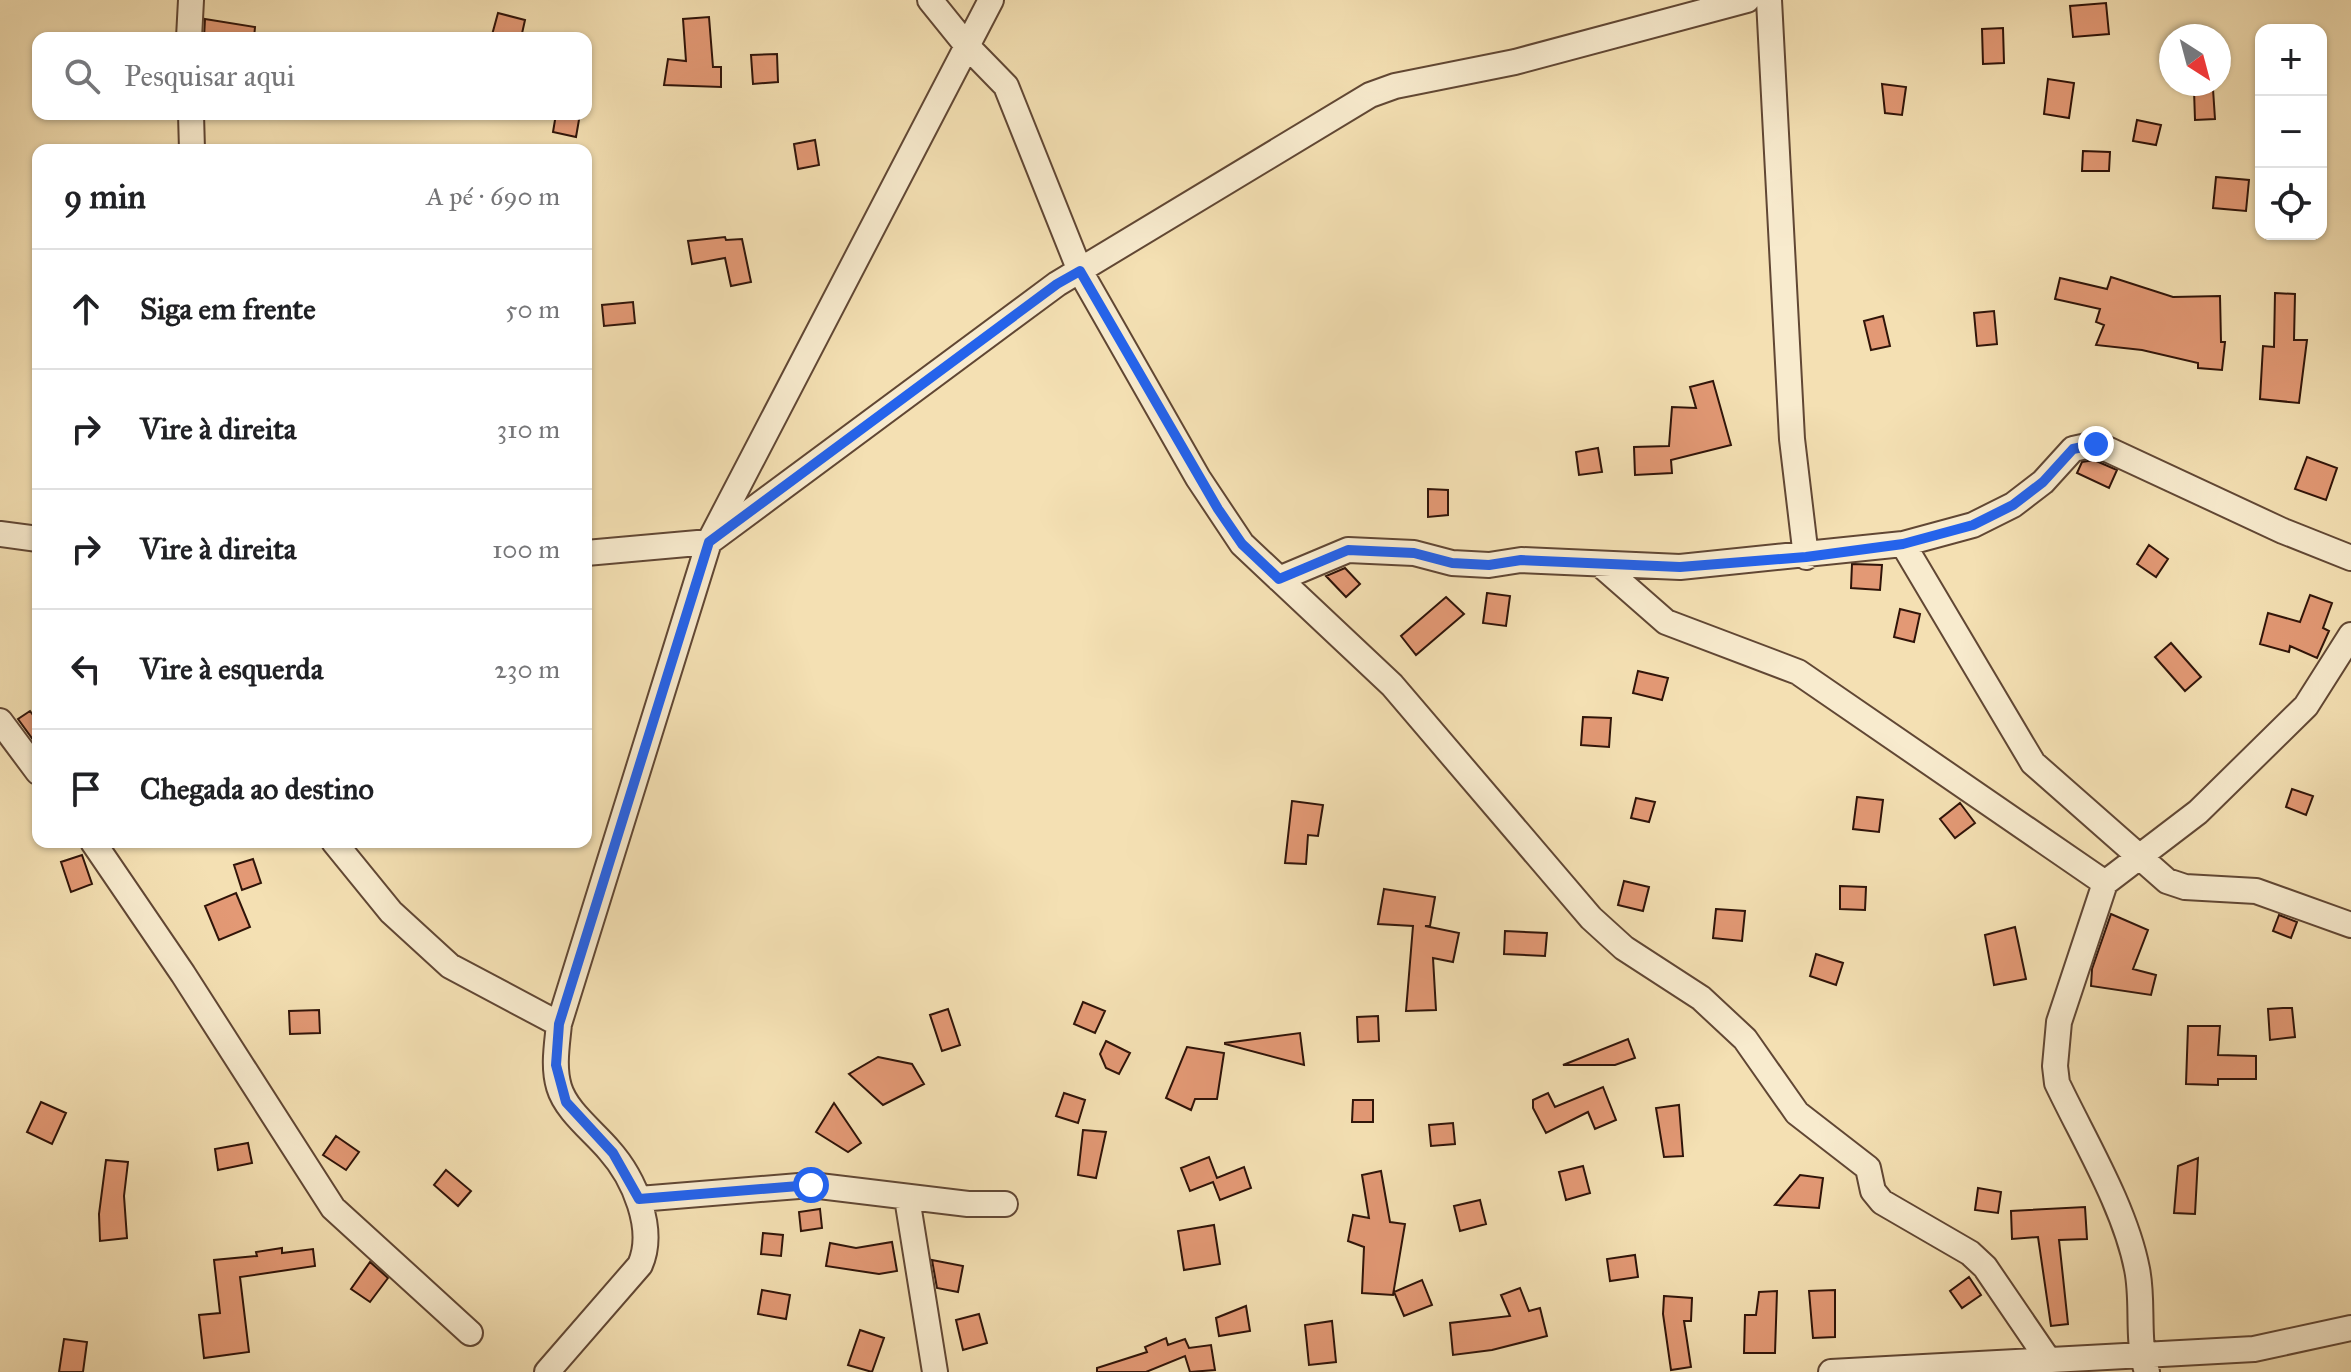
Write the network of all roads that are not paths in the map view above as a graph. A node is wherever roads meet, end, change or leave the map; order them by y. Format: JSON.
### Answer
{"nodes":[{"id":1,"x":191,"y":0,"type":"edge"},
{"id":2,"x":930,"y":0,"type":"edge"},
{"id":3,"x":991,"y":0,"type":"edge"},
{"id":4,"x":1747,"y":0,"type":"edge"},
{"id":5,"x":1769,"y":0,"type":"edge"},
{"id":6,"x":189,"y":32,"type":"edge"},
{"id":7,"x":968,"y":47,"type":"junction"},
{"id":8,"x":191,"y":120,"type":"edge"},
{"id":9,"x":192,"y":144,"type":"edge"},
{"id":10,"x":1080,"y":271,"type":"junction"},
{"id":11,"x":0,"y":534,"type":"edge"},
{"id":12,"x":32,"y":538,"type":"edge"},
{"id":13,"x":709,"y":542,"type":"junction"},
{"id":14,"x":1903,"y":544,"type":"junction"},
{"id":15,"x":592,"y":552,"type":"edge"},
{"id":16,"x":1806,"y":557,"type":"junction"},
{"id":17,"x":2351,"y":558,"type":"edge"},
{"id":18,"x":1601,"y":565,"type":"junction"},
{"id":19,"x":1279,"y":579,"type":"junction"},
{"id":20,"x":2351,"y":635,"type":"edge"},
{"id":21,"x":0,"y":721,"type":"edge"},
{"id":22,"x":32,"y":764,"type":"edge"},
{"id":23,"x":97,"y":848,"type":"edge"},
{"id":24,"x":339,"y":848,"type":"edge"},
{"id":25,"x":2140,"y":855,"type":"junction"},
{"id":26,"x":2105,"y":883,"type":"junction"},
{"id":27,"x":2351,"y":925,"type":"edge"},
{"id":28,"x":559,"y":1024,"type":"junction"},
{"id":29,"x":907,"y":1198,"type":"junction"},
{"id":30,"x":639,"y":1199,"type":"junction"},
{"id":31,"x":1005,"y":1204,"type":"dead end"},
{"id":32,"x":2351,"y":1328,"type":"edge"},
{"id":33,"x":470,"y":1333,"type":"dead end"},
{"id":34,"x":2047,"y":1358,"type":"junction"},
{"id":35,"x":2144,"y":1362,"type":"edge"},
{"id":36,"x":547,"y":1372,"type":"edge"},
{"id":37,"x":935,"y":1372,"type":"edge"},
{"id":38,"x":1831,"y":1372,"type":"edge"}],
"edges":[{"from":1,"to":6,"type":"street"},
{"from":2,"to":7,"type":"street"},
{"from":3,"to":7,"type":"street"},
{"from":4,"to":10,"type":"street"},
{"from":5,"to":16,"type":"street"},
{"from":7,"to":10,"type":"street"},
{"from":7,"to":13,"type":"street"},
{"from":8,"to":9,"type":"street"},
{"from":10,"to":13,"type":"street"},
{"from":10,"to":19,"type":"street"},
{"from":11,"to":12,"type":"street"},
{"from":13,"to":15,"type":"street"},
{"from":13,"to":28,"type":"street"},
{"from":14,"to":16,"type":"street"},
{"from":14,"to":17,"type":"street"},
{"from":14,"to":25,"type":"street"},
{"from":16,"to":18,"type":"street"},
{"from":18,"to":19,"type":"street"},
{"from":18,"to":26,"type":"street"},
{"from":19,"to":34,"type":"street"},
{"from":20,"to":25,"type":"street"},
{"from":21,"to":22,"type":"street"},
{"from":23,"to":33,"type":"street"},
{"from":24,"to":28,"type":"street"},
{"from":25,"to":26,"type":"street"},
{"from":25,"to":27,"type":"street"},
{"from":26,"to":35,"type":"street"},
{"from":28,"to":30,"type":"street"},
{"from":29,"to":30,"type":"street"},
{"from":29,"to":31,"type":"street"},
{"from":29,"to":37,"type":"street"},
{"from":30,"to":36,"type":"street"},
{"from":32,"to":35,"type":"street"},
{"from":34,"to":35,"type":"street"},
{"from":34,"to":38,"type":"street"}]}
